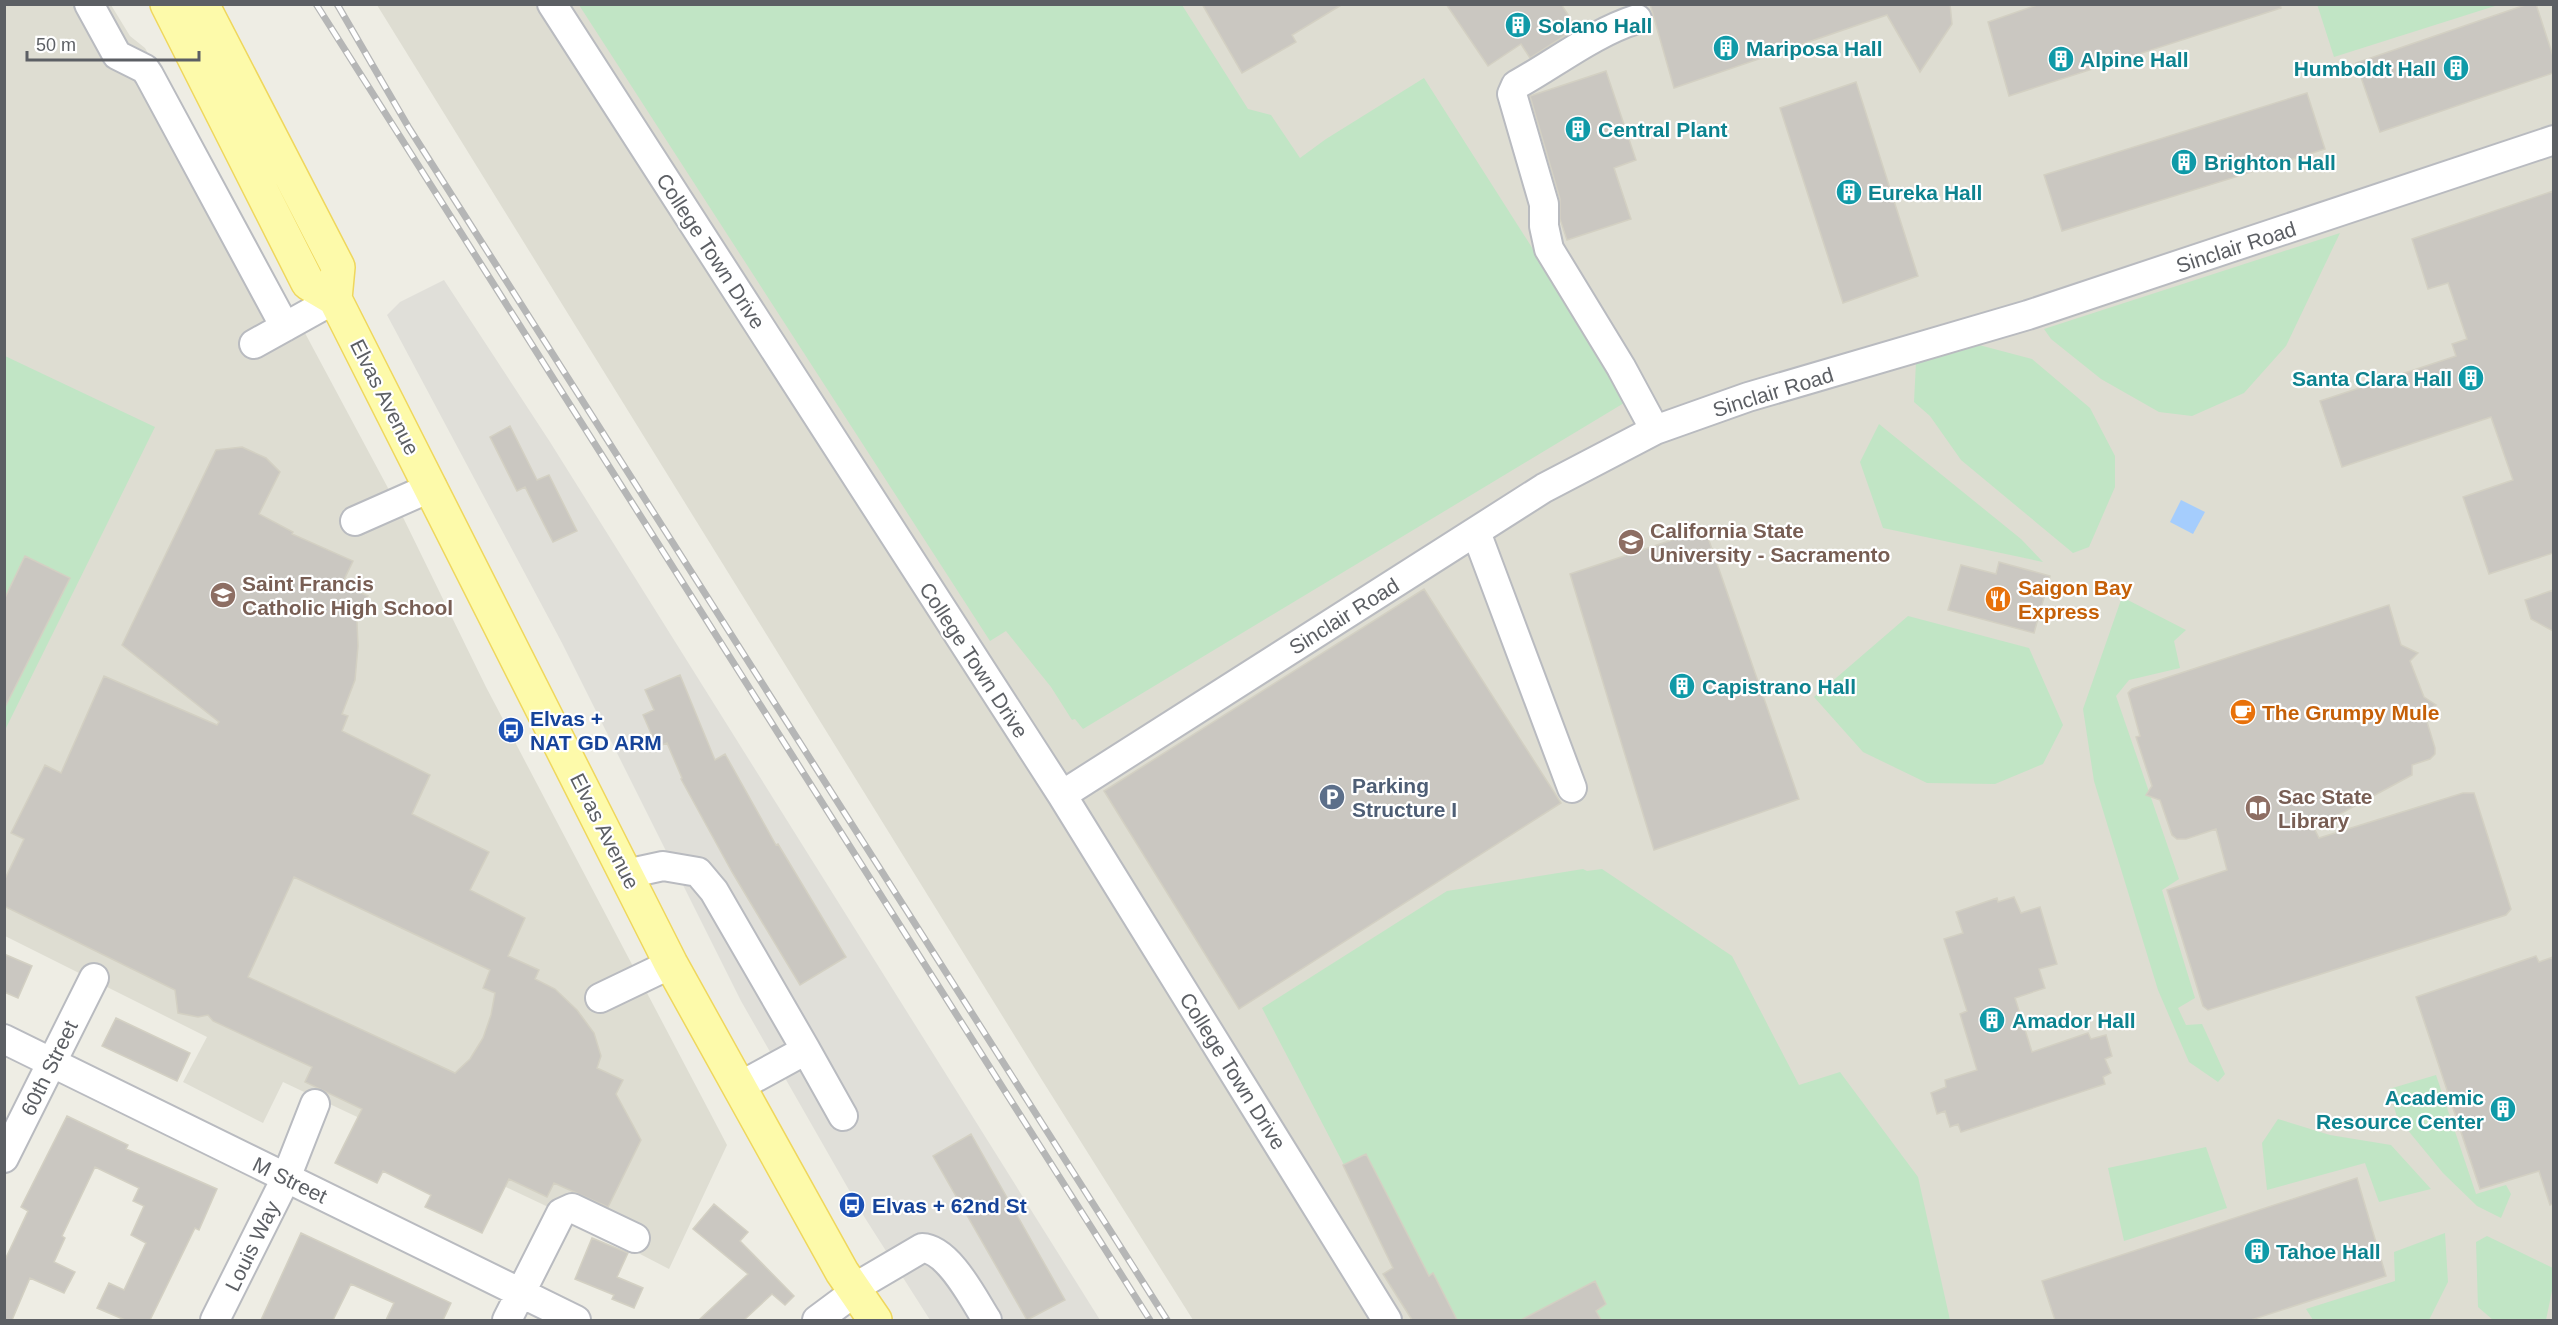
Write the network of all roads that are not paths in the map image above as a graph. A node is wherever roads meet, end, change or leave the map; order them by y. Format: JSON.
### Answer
{"nodes":[{"id":1,"x":89,"y":4,"type":"edge"},
{"id":2,"x":167,"y":4,"type":"edge"},
{"id":3,"x":202,"y":4,"type":"edge"},
{"id":4,"x":552,"y":4,"type":"edge"},
{"id":5,"x":1637,"y":19,"type":"dead end"},
{"id":6,"x":2553,"y":140,"type":"edge"},
{"id":7,"x":335,"y":299,"type":"junction"},
{"id":8,"x":285,"y":327,"type":"junction"},
{"id":9,"x":254,"y":344,"type":"dead end"},
{"id":10,"x":1655,"y":430,"type":"junction"},
{"id":11,"x":432,"y":487,"type":"junction"},
{"id":12,"x":355,"y":521,"type":"dead end"},
{"id":13,"x":1476,"y":532,"type":"junction"},
{"id":14,"x":1572,"y":788,"type":"dead end"},
{"id":15,"x":1062,"y":795,"type":"junction"},
{"id":16,"x":626,"y":874,"type":"junction"},
{"id":17,"x":671,"y":964,"type":"junction"},
{"id":18,"x":94,"y":978,"type":"dead end"},
{"id":19,"x":600,"y":998,"type":"dead end"},
{"id":20,"x":4,"y":1039,"type":"edge"},
{"id":21,"x":806,"y":1050,"type":"junction"},
{"id":22,"x":52,"y":1063,"type":"junction"},
{"id":23,"x":740,"y":1086,"type":"junction"},
{"id":24,"x":315,"y":1104,"type":"dead end"},
{"id":25,"x":843,"y":1116,"type":"dead end"},
{"id":26,"x":4,"y":1158,"type":"edge"},
{"id":27,"x":286,"y":1178,"type":"junction"},
{"id":28,"x":635,"y":1238,"type":"dead end"},
{"id":29,"x":855,"y":1289,"type":"junction"},
{"id":30,"x":520,"y":1293,"type":"junction"},
{"id":31,"x":215,"y":1320,"type":"edge"},
{"id":32,"x":507,"y":1320,"type":"edge"},
{"id":33,"x":576,"y":1320,"type":"edge"},
{"id":34,"x":817,"y":1320,"type":"edge"},
{"id":35,"x":875,"y":1320,"type":"edge"},
{"id":36,"x":987,"y":1320,"type":"edge"},
{"id":37,"x":1387,"y":1320,"type":"edge"}],
"edges":[{"from":1,"to":8,"type":"street"},
{"from":2,"to":7,"type":"main road"},
{"from":3,"to":7,"type":"main road"},
{"from":4,"to":15,"type":"street","name":"College Town Drive"},
{"from":5,"to":10,"type":"street"},
{"from":6,"to":10,"type":"street","name":"Sinclair Road"},
{"from":7,"to":8,"type":"street"},
{"from":7,"to":11,"type":"main road","name":"Elvas Avenue"},
{"from":8,"to":9,"type":"street"},
{"from":10,"to":13,"type":"street","name":"Sinclair Road"},
{"from":11,"to":12,"type":"street"},
{"from":11,"to":16,"type":"main road","name":"Elvas Avenue"},
{"from":13,"to":14,"type":"street"},
{"from":13,"to":15,"type":"street","name":"Sinclair Road"},
{"from":15,"to":37,"type":"street","name":"College Town Drive"},
{"from":16,"to":17,"type":"main road","name":"Elvas Avenue"},
{"from":16,"to":21,"type":"street"},
{"from":17,"to":19,"type":"street"},
{"from":17,"to":23,"type":"main road","name":"Elvas Avenue"},
{"from":18,"to":22,"type":"street","name":"60th Street"},
{"from":20,"to":22,"type":"street","name":"M Street"},
{"from":21,"to":23,"type":"street"},
{"from":21,"to":25,"type":"street"},
{"from":22,"to":26,"type":"street","name":"60th Street"},
{"from":22,"to":27,"type":"street","name":"M Street"},
{"from":23,"to":29,"type":"main road","name":"Elvas Avenue"},
{"from":24,"to":27,"type":"street","name":"Louis Way"},
{"from":27,"to":30,"type":"street","name":"M Street"},
{"from":27,"to":31,"type":"street","name":"Louis Way"},
{"from":28,"to":30,"type":"street"},
{"from":29,"to":34,"type":"street"},
{"from":29,"to":35,"type":"main road","name":"Elvas Avenue"},
{"from":29,"to":36,"type":"street"},
{"from":30,"to":32,"type":"street"},
{"from":30,"to":33,"type":"street","name":"M Street"}]}
